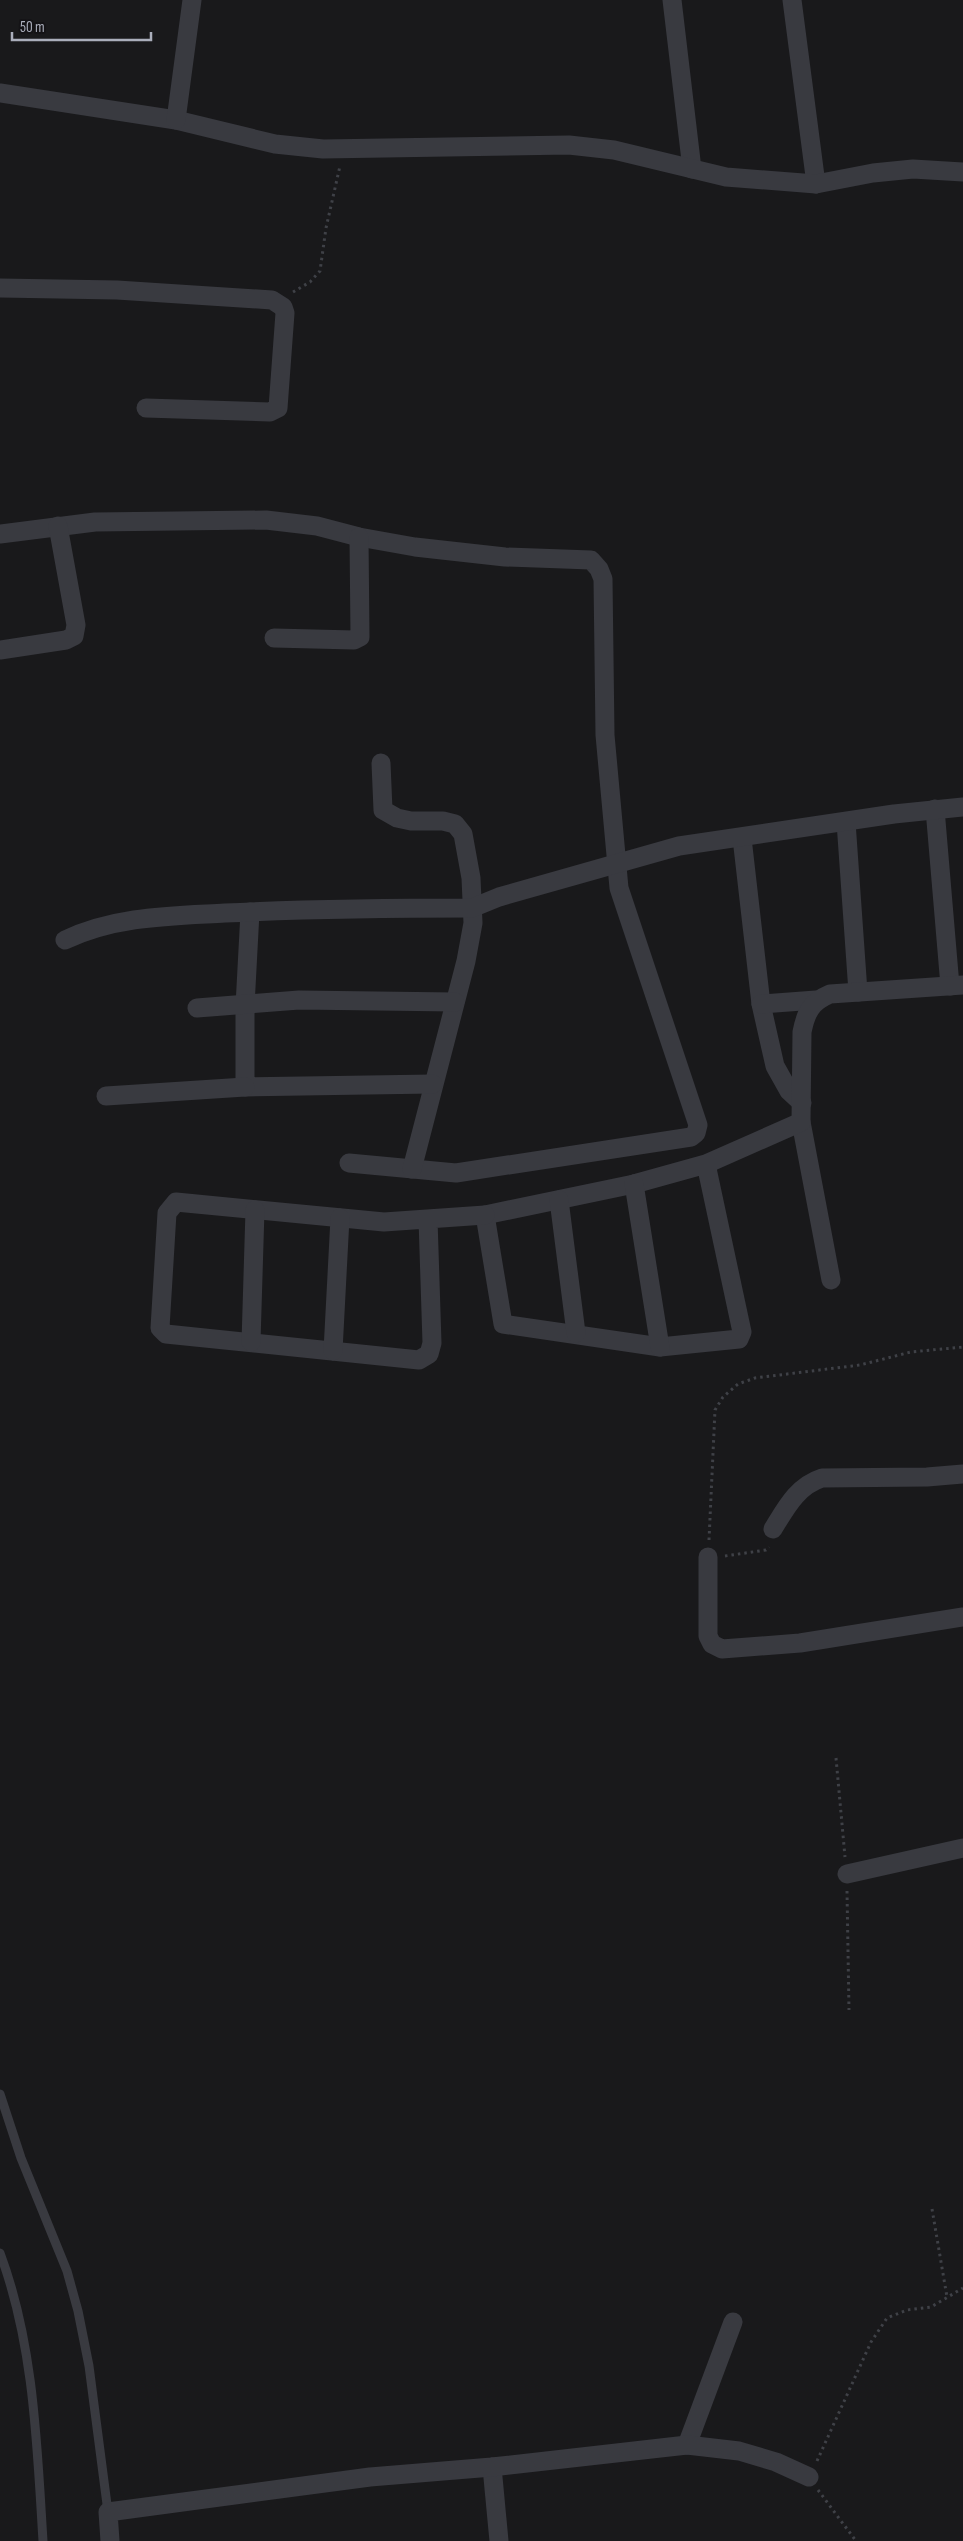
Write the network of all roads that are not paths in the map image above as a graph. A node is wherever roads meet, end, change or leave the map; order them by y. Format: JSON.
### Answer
{"nodes":[{"id":1,"x":192,"y":0,"type":"edge"},
{"id":2,"x":672,"y":0,"type":"edge"},
{"id":3,"x":792,"y":0,"type":"edge"},
{"id":4,"x":0,"y":93,"type":"edge"},
{"id":5,"x":176,"y":120,"type":"junction"},
{"id":6,"x":692,"y":169,"type":"junction"},
{"id":7,"x":963,"y":172,"type":"edge"},
{"id":8,"x":816,"y":184,"type":"junction"},
{"id":9,"x":0,"y":288,"type":"edge"},
{"id":10,"x":146,"y":408,"type":"dead end"},
{"id":11,"x":58,"y":526,"type":"junction"},
{"id":12,"x":0,"y":534,"type":"edge"},
{"id":13,"x":359,"y":537,"type":"junction"},
{"id":14,"x":274,"y":638,"type":"dead end"},
{"id":15,"x":0,"y":650,"type":"edge"},
{"id":16,"x":381,"y":763,"type":"dead end"},
{"id":17,"x":963,"y":807,"type":"edge"},
{"id":18,"x":935,"y":809,"type":"junction"},
{"id":19,"x":846,"y":822,"type":"junction"},
{"id":20,"x":742,"y":838,"type":"junction"},
{"id":21,"x":618,"y":864,"type":"junction"},
{"id":22,"x":472,"y":908,"type":"junction"},
{"id":23,"x":250,"y":912,"type":"junction"},
{"id":24,"x":65,"y":940,"type":"dead end"},
{"id":25,"x":956,"y":986,"type":"edge"},
{"id":26,"x":858,"y":992,"type":"junction"},
{"id":27,"x":816,"y":1000,"type":"junction"},
{"id":28,"x":455,"y":1002,"type":"junction"},
{"id":29,"x":761,"y":1004,"type":"junction"},
{"id":30,"x":245,"y":1006,"type":"junction"},
{"id":31,"x":196,"y":1008,"type":"dead end"},
{"id":32,"x":433,"y":1084,"type":"junction"},
{"id":33,"x":245,"y":1087,"type":"junction"},
{"id":34,"x":106,"y":1096,"type":"dead end"},
{"id":35,"x":802,"y":1103,"type":"junction"},
{"id":36,"x":801,"y":1122,"type":"junction"},
{"id":37,"x":349,"y":1163,"type":"dead end"},
{"id":38,"x":706,"y":1164,"type":"junction"},
{"id":39,"x":412,"y":1169,"type":"junction"},
{"id":40,"x":634,"y":1184,"type":"junction"},
{"id":41,"x":560,"y":1200,"type":"junction"},
{"id":42,"x":255,"y":1210,"type":"junction"},
{"id":43,"x":485,"y":1215,"type":"junction"},
{"id":44,"x":340,"y":1218,"type":"junction"},
{"id":45,"x":428,"y":1219,"type":"junction"},
{"id":46,"x":831,"y":1280,"type":"dead end"},
{"id":47,"x":576,"y":1333,"type":"junction"},
{"id":48,"x":251,"y":1342,"type":"junction"},
{"id":49,"x":660,"y":1347,"type":"junction"},
{"id":50,"x":334,"y":1351,"type":"junction"},
{"id":51,"x":963,"y":1474,"type":"edge"},
{"id":52,"x":774,"y":1529,"type":"road end"},
{"id":53,"x":708,"y":1556,"type":"road end"},
{"id":54,"x":963,"y":1617,"type":"edge"},
{"id":55,"x":963,"y":1848,"type":"edge"},
{"id":56,"x":846,"y":1874,"type":"road end"},
{"id":57,"x":0,"y":2094,"type":"edge"},
{"id":58,"x":0,"y":2253,"type":"edge"},
{"id":59,"x":733,"y":2322,"type":"dead end"},
{"id":60,"x":687,"y":2445,"type":"junction"},
{"id":61,"x":492,"y":2467,"type":"junction"},
{"id":62,"x":809,"y":2477,"type":"road end"},
{"id":63,"x":108,"y":2512,"type":"junction"},
{"id":64,"x":43,"y":2541,"type":"edge"},
{"id":65,"x":110,"y":2541,"type":"edge"},
{"id":66,"x":499,"y":2541,"type":"edge"}],
"edges":[{"from":1,"to":5,"type":"street"},
{"from":2,"to":6,"type":"street"},
{"from":3,"to":8,"type":"street"},
{"from":4,"to":5,"type":"street"},
{"from":5,"to":6,"type":"street"},
{"from":6,"to":8,"type":"street"},
{"from":7,"to":8,"type":"street"},
{"from":9,"to":10,"type":"street"},
{"from":11,"to":12,"type":"street"},
{"from":11,"to":13,"type":"street"},
{"from":11,"to":15,"type":"street"},
{"from":13,"to":14,"type":"street"},
{"from":13,"to":21,"type":"street"},
{"from":16,"to":22,"type":"street"},
{"from":17,"to":18,"type":"street"},
{"from":18,"to":19,"type":"street"},
{"from":18,"to":25,"type":"street"},
{"from":19,"to":20,"type":"street"},
{"from":19,"to":26,"type":"street"},
{"from":20,"to":21,"type":"street"},
{"from":20,"to":29,"type":"street"},
{"from":21,"to":22,"type":"street"},
{"from":21,"to":39,"type":"street"},
{"from":22,"to":23,"type":"street"},
{"from":22,"to":28,"type":"street"},
{"from":23,"to":24,"type":"street"},
{"from":23,"to":30,"type":"street"},
{"from":25,"to":26,"type":"street"},
{"from":26,"to":27,"type":"street"},
{"from":27,"to":29,"type":"street"},
{"from":27,"to":35,"type":"street"},
{"from":28,"to":30,"type":"street"},
{"from":28,"to":32,"type":"street"},
{"from":29,"to":35,"type":"street"},
{"from":30,"to":31,"type":"street"},
{"from":30,"to":33,"type":"street"},
{"from":32,"to":33,"type":"street"},
{"from":32,"to":39,"type":"street"},
{"from":33,"to":34,"type":"street"},
{"from":35,"to":36,"type":"street"},
{"from":36,"to":38,"type":"street"},
{"from":36,"to":46,"type":"street"},
{"from":37,"to":39,"type":"street"},
{"from":38,"to":40,"type":"street"},
{"from":38,"to":49,"type":"street"},
{"from":40,"to":41,"type":"street"},
{"from":40,"to":49,"type":"street"},
{"from":41,"to":43,"type":"street"},
{"from":41,"to":47,"type":"street"},
{"from":42,"to":44,"type":"street"},
{"from":42,"to":48,"type":"street"},
{"from":42,"to":48,"type":"street"},
{"from":43,"to":45,"type":"street"},
{"from":43,"to":47,"type":"street"},
{"from":44,"to":45,"type":"street"},
{"from":44,"to":50,"type":"street"},
{"from":45,"to":50,"type":"street"},
{"from":47,"to":49,"type":"street"},
{"from":48,"to":50,"type":"street"},
{"from":51,"to":52,"type":"street"},
{"from":53,"to":54,"type":"street"},
{"from":55,"to":56,"type":"street"},
{"from":57,"to":63,"type":"lane"},
{"from":58,"to":64,"type":"lane"},
{"from":59,"to":60,"type":"street"},
{"from":60,"to":61,"type":"street"},
{"from":60,"to":62,"type":"street"},
{"from":61,"to":63,"type":"street"},
{"from":61,"to":66,"type":"street"},
{"from":63,"to":65,"type":"street"}]}
